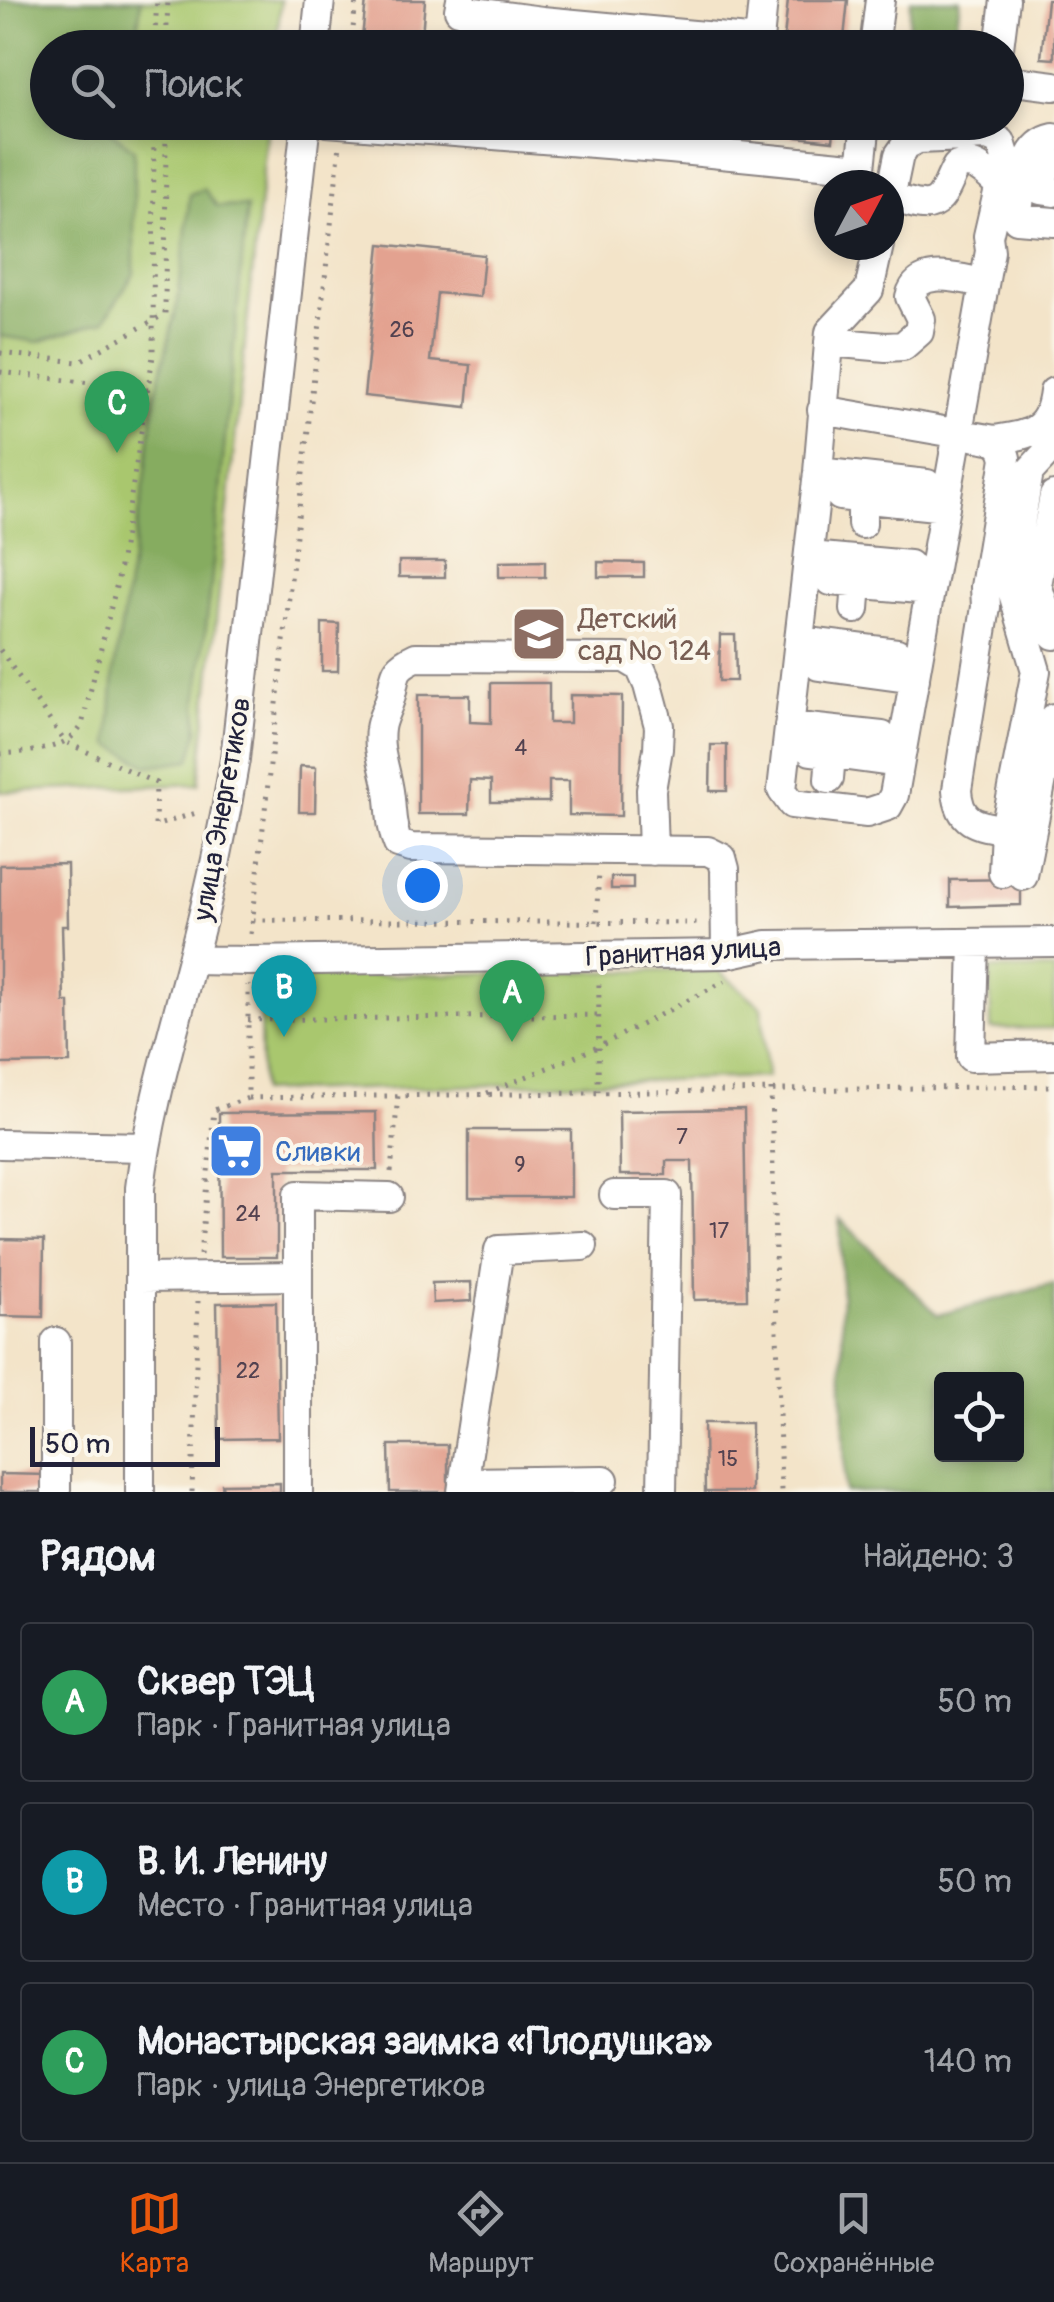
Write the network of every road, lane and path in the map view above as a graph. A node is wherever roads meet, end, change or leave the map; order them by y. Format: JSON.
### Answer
{"nodes":[{"id":1,"x":156,"y":0,"type":"edge"},
{"id":2,"x":168,"y":0,"type":"edge"},
{"id":3,"x":320,"y":0,"type":"edge"},
{"id":4,"x":356,"y":0,"type":"edge"},
{"id":5,"x":461,"y":0,"type":"edge"},
{"id":6,"x":763,"y":0,"type":"edge"},
{"id":7,"x":880,"y":0,"type":"edge"},
{"id":8,"x":1005,"y":0,"type":"edge"},
{"id":9,"x":155,"y":30,"type":"edge"},
{"id":10,"x":167,"y":30,"type":"edge"},
{"id":11,"x":316,"y":30,"type":"edge"},
{"id":12,"x":352,"y":30,"type":"edge"},
{"id":13,"x":526,"y":30,"type":"edge"},
{"id":14,"x":760,"y":30,"type":"edge"},
{"id":15,"x":876,"y":30,"type":"edge"},
{"id":16,"x":1001,"y":30,"type":"edge"},
{"id":17,"x":1024,"y":82,"type":"edge"},
{"id":18,"x":1054,"y":86,"type":"edge"},
{"id":19,"x":1054,"y":139,"type":"edge"},
{"id":20,"x":154,"y":140,"type":"edge"},
{"id":21,"x":166,"y":140,"type":"edge"},
{"id":22,"x":304,"y":140,"type":"edge"},
{"id":23,"x":340,"y":140,"type":"edge"},
{"id":24,"x":695,"y":140,"type":"edge"},
{"id":25,"x":864,"y":140,"type":"edge"},
{"id":26,"x":916,"y":140,"type":"edge"},
{"id":27,"x":997,"y":140,"type":"edge"},
{"id":28,"x":896,"y":170,"type":"edge"},
{"id":29,"x":999,"y":185,"type":"junction"},
{"id":30,"x":1054,"y":192,"type":"edge"},
{"id":31,"x":904,"y":199,"type":"edge"},
{"id":32,"x":1054,"y":222,"type":"edge"},
{"id":33,"x":876,"y":260,"type":"edge"},
{"id":34,"x":984,"y":283,"type":"junction"},
{"id":35,"x":153,"y":320,"type":"junction"},
{"id":36,"x":828,"y":342,"type":"junction"},
{"id":37,"x":0,"y":352,"type":"edge"},
{"id":38,"x":0,"y":372,"type":"edge"},
{"id":39,"x":148,"y":390,"type":"junction"},
{"id":40,"x":1054,"y":392,"type":"edge"},
{"id":41,"x":822,"y":410,"type":"junction"},
{"id":42,"x":958,"y":432,"type":"junction"},
{"id":43,"x":995,"y":440,"type":"junction"},
{"id":44,"x":1054,"y":446,"type":"edge"},
{"id":45,"x":818,"y":472,"type":"junction"},
{"id":46,"x":912,"y":474,"type":"dead end"},
{"id":47,"x":1054,"y":496,"type":"edge"},
{"id":48,"x":855,"y":507,"type":"dead end"},
{"id":49,"x":944,"y":507,"type":"junction"},
{"id":50,"x":810,"y":556,"type":"junction"},
{"id":51,"x":894,"y":556,"type":"dead end"},
{"id":52,"x":930,"y":590,"type":"junction"},
{"id":53,"x":1054,"y":635,"type":"edge"},
{"id":54,"x":800,"y":641,"type":"junction"},
{"id":55,"x":0,"y":650,"type":"edge"},
{"id":56,"x":915,"y":679,"type":"junction"},
{"id":57,"x":1054,"y":718,"type":"edge"},
{"id":58,"x":790,"y":726,"type":"junction"},
{"id":59,"x":65,"y":742,"type":"junction"},
{"id":60,"x":0,"y":754,"type":"edge"},
{"id":61,"x":824,"y":761,"type":"dead end"},
{"id":62,"x":899,"y":763,"type":"junction"},
{"id":63,"x":156,"y":809,"type":"dead end"},
{"id":64,"x":1005,"y":829,"type":"junction"},
{"id":65,"x":600,"y":850,"type":"junction"},
{"id":66,"x":653,"y":850,"type":"junction"},
{"id":67,"x":253,"y":920,"type":"junction"},
{"id":68,"x":596,"y":922,"type":"junction"},
{"id":69,"x":726,"y":923,"type":"junction"},
{"id":70,"x":974,"y":942,"type":"junction"},
{"id":71,"x":1054,"y":942,"type":"edge"},
{"id":72,"x":599,"y":956,"type":"junction"},
{"id":73,"x":192,"y":960,"type":"junction"},
{"id":74,"x":248,"y":961,"type":"junction"},
{"id":75,"x":728,"y":965,"type":"junction"},
{"id":76,"x":598,"y":1015,"type":"junction"},
{"id":77,"x":248,"y":1020,"type":"junction"},
{"id":78,"x":598,"y":1046,"type":"junction"},
{"id":79,"x":1054,"y":1055,"type":"edge"},
{"id":80,"x":1054,"y":1086,"type":"edge"},
{"id":81,"x":771,"y":1089,"type":"junction"},
{"id":82,"x":598,"y":1092,"type":"junction"},
{"id":83,"x":484,"y":1094,"type":"junction"},
{"id":84,"x":398,"y":1095,"type":"junction"},
{"id":85,"x":248,"y":1098,"type":"junction"},
{"id":86,"x":0,"y":1144,"type":"edge"},
{"id":87,"x":145,"y":1146,"type":"junction"},
{"id":88,"x":614,"y":1195,"type":"dead end"},
{"id":89,"x":389,"y":1197,"type":"joint"},
{"id":90,"x":583,"y":1246,"type":"dead end"},
{"id":91,"x":298,"y":1276,"type":"junction"},
{"id":92,"x":140,"y":1278,"type":"junction"},
{"id":93,"x":198,"y":1278,"type":"junction"},
{"id":94,"x":56,"y":1342,"type":"dead end"},
{"id":95,"x":604,"y":1480,"type":"dead end"},
{"id":96,"x":463,"y":1487,"type":"edge"},
{"id":97,"x":56,"y":1492,"type":"edge"},
{"id":98,"x":140,"y":1492,"type":"edge"},
{"id":99,"x":192,"y":1492,"type":"edge"},
{"id":100,"x":298,"y":1492,"type":"edge"},
{"id":101,"x":662,"y":1492,"type":"edge"},
{"id":102,"x":780,"y":1492,"type":"edge"}],
"edges":[{"from":1,"to":9,"type":"path"},
{"from":2,"to":10,"type":"path"},
{"from":3,"to":11,"type":"street"},
{"from":4,"to":12,"type":"path"},
{"from":5,"to":13,"type":"street"},
{"from":6,"to":14,"type":"street"},
{"from":7,"to":15,"type":"street"},
{"from":8,"to":16,"type":"street"},
{"from":17,"to":18,"type":"street"},
{"from":19,"to":30,"type":"street"},
{"from":19,"to":32,"type":"street"},
{"from":20,"to":35,"type":"path"},
{"from":21,"to":35,"type":"path"},
{"from":22,"to":73,"type":"street","name":"улица Энергетиков"},
{"from":23,"to":67,"type":"path"},
{"from":24,"to":25,"type":"street"},
{"from":26,"to":28,"type":"street"},
{"from":27,"to":29,"type":"street"},
{"from":29,"to":31,"type":"street"},
{"from":29,"to":34,"type":"street"},
{"from":33,"to":36,"type":"street"},
{"from":34,"to":36,"type":"street"},
{"from":34,"to":42,"type":"street"},
{"from":35,"to":37,"type":"path"},
{"from":35,"to":39,"type":"path"},
{"from":36,"to":41,"type":"street"},
{"from":38,"to":39,"type":"path"},
{"from":39,"to":59,"type":"path"},
{"from":40,"to":43,"type":"street"},
{"from":41,"to":42,"type":"street"},
{"from":41,"to":45,"type":"street"},
{"from":42,"to":43,"type":"street"},
{"from":42,"to":49,"type":"street"},
{"from":43,"to":64,"type":"street"},
{"from":44,"to":64,"type":"street"},
{"from":45,"to":46,"type":"street"},
{"from":45,"to":50,"type":"street"},
{"from":47,"to":53,"type":"street"},
{"from":48,"to":49,"type":"street"},
{"from":49,"to":52,"type":"street"},
{"from":50,"to":51,"type":"street"},
{"from":50,"to":54,"type":"street"},
{"from":52,"to":54,"type":"street"},
{"from":52,"to":56,"type":"street"},
{"from":54,"to":58,"type":"street"},
{"from":55,"to":59,"type":"path"},
{"from":56,"to":58,"type":"street"},
{"from":56,"to":62,"type":"street"},
{"from":57,"to":64,"type":"street"},
{"from":58,"to":62,"type":"street"},
{"from":59,"to":60,"type":"path"},
{"from":59,"to":63,"type":"path"},
{"from":61,"to":62,"type":"street"},
{"from":65,"to":66,"type":"street"},
{"from":65,"to":66,"type":"street"},
{"from":65,"to":68,"type":"path"},
{"from":66,"to":69,"type":"street"},
{"from":67,"to":68,"type":"path"},
{"from":67,"to":74,"type":"path"},
{"from":68,"to":69,"type":"path"},
{"from":69,"to":75,"type":"street"},
{"from":70,"to":71,"type":"street","name":"Гранитная улица"},
{"from":70,"to":75,"type":"street","name":"Гранитная улица"},
{"from":70,"to":79,"type":"street"},
{"from":72,"to":74,"type":"street","name":"Гранитная улица"},
{"from":72,"to":75,"type":"street","name":"Гранитная улица"},
{"from":72,"to":76,"type":"path"},
{"from":73,"to":74,"type":"street","name":"Гранитная улица"},
{"from":73,"to":87,"type":"street","name":"улица Энергетиков"},
{"from":74,"to":77,"type":"path"},
{"from":75,"to":78,"type":"path"},
{"from":76,"to":77,"type":"path"},
{"from":76,"to":78,"type":"path"},
{"from":77,"to":85,"type":"path"},
{"from":78,"to":82,"type":"path"},
{"from":78,"to":83,"type":"path"},
{"from":80,"to":81,"type":"path"},
{"from":81,"to":82,"type":"path"},
{"from":81,"to":102,"type":"path"},
{"from":82,"to":83,"type":"path"},
{"from":83,"to":84,"type":"path"},
{"from":84,"to":85,"type":"path"},
{"from":84,"to":89,"type":"path"},
{"from":85,"to":93,"type":"path"},
{"from":86,"to":87,"type":"street"},
{"from":87,"to":92,"type":"street","name":"улица Энергетиков"},
{"from":88,"to":101,"type":"street"},
{"from":89,"to":91,"type":"street"},
{"from":90,"to":96,"type":"street"},
{"from":91,"to":93,"type":"street"},
{"from":91,"to":100,"type":"street"},
{"from":92,"to":93,"type":"street"},
{"from":92,"to":98,"type":"street","name":"улица Энергетиков"},
{"from":93,"to":99,"type":"path"},
{"from":94,"to":97,"type":"street"},
{"from":95,"to":96,"type":"street"}]}
